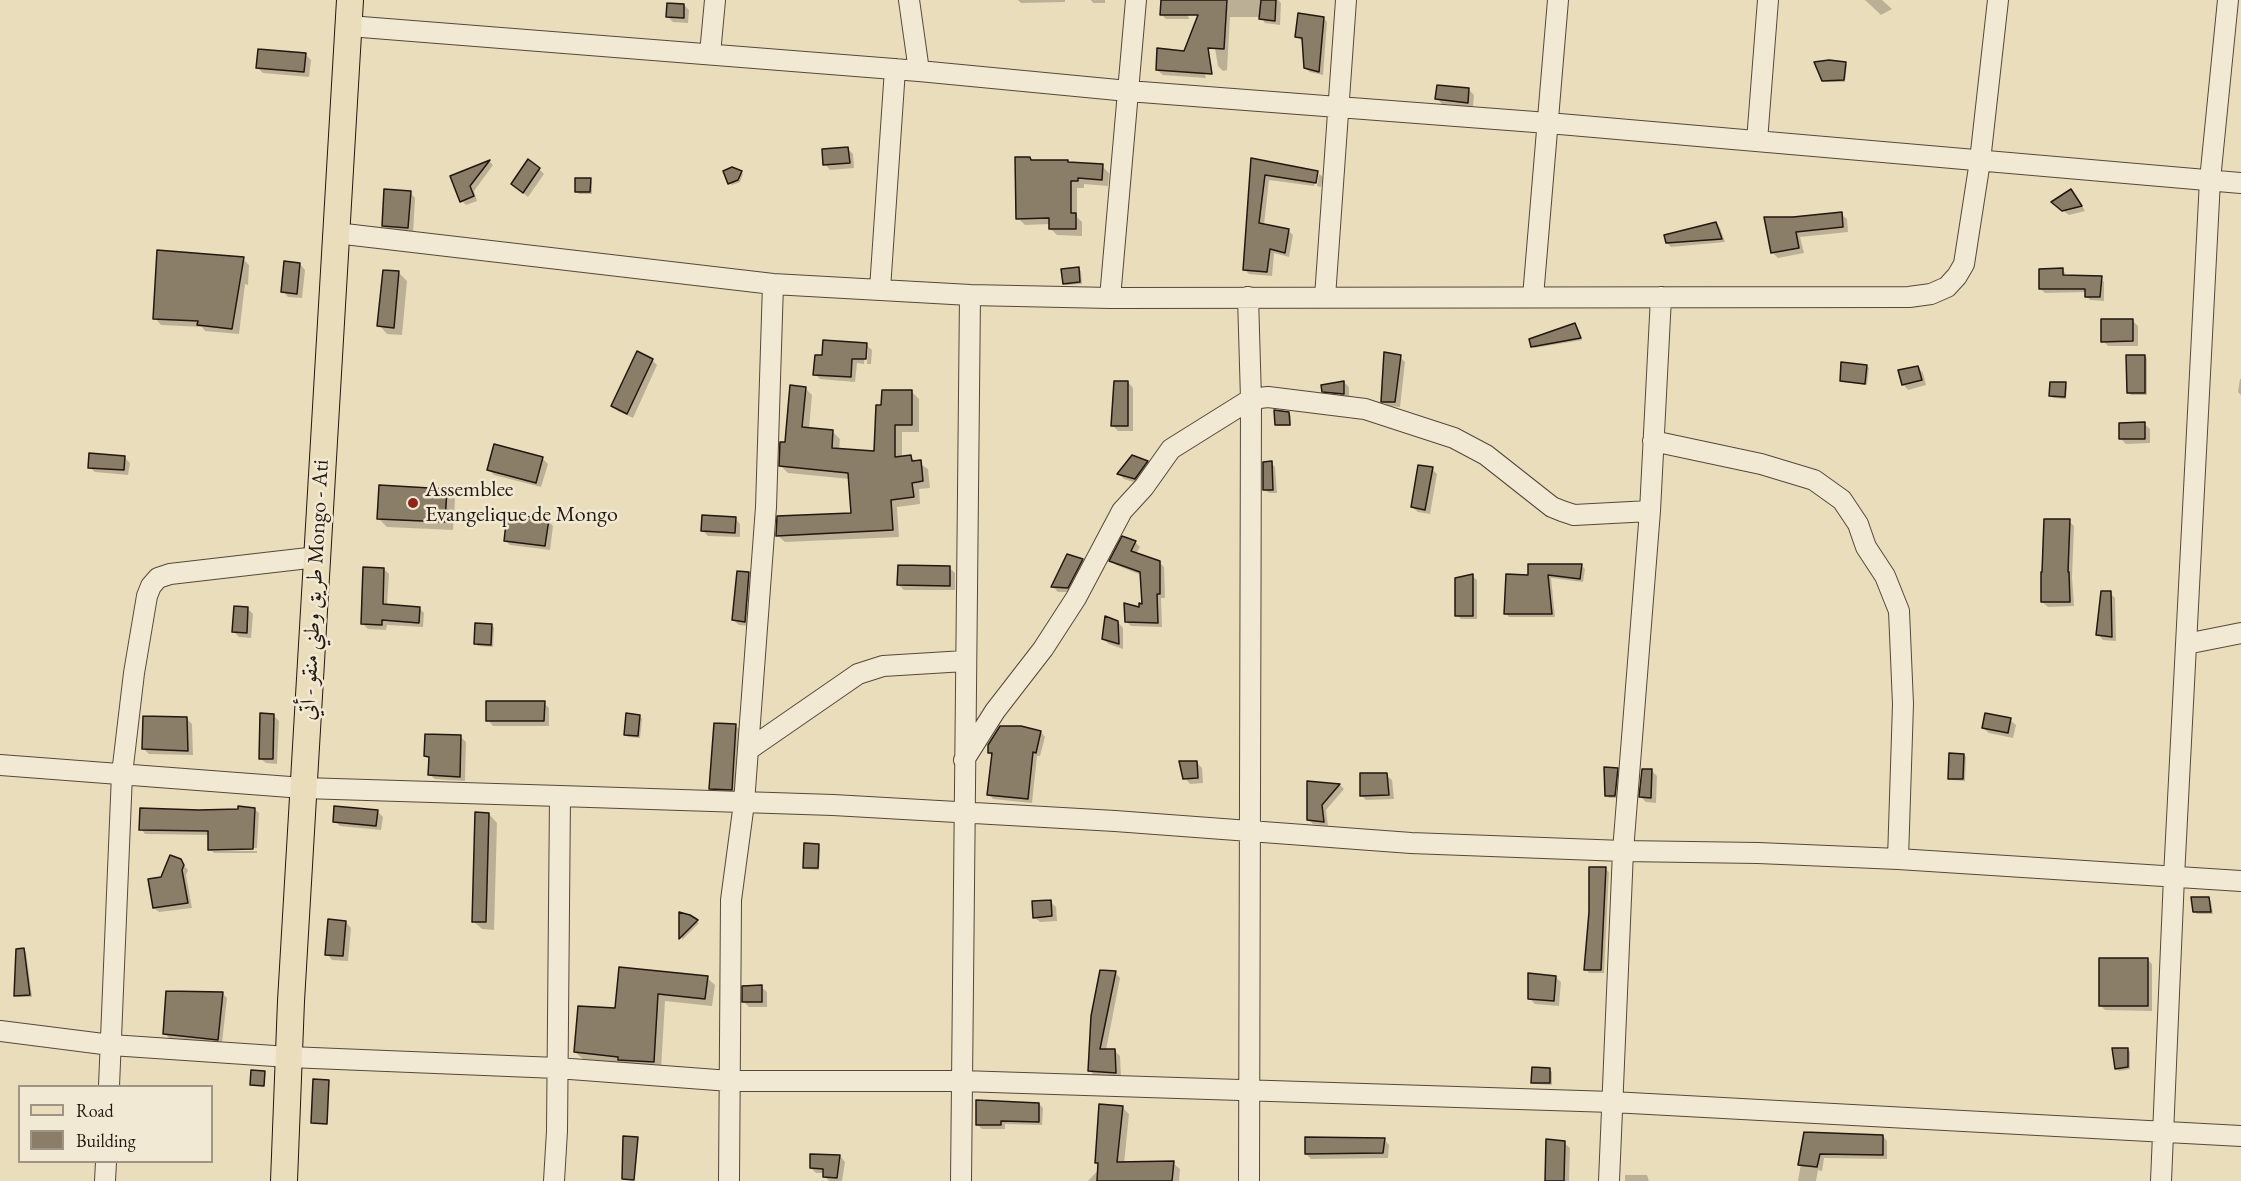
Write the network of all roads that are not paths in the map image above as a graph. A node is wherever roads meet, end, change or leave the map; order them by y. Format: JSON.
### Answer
{"nodes":[{"id":1,"x":350,"y":0,"type":"edge"},
{"id":2,"x":715,"y":0,"type":"edge"},
{"id":3,"x":909,"y":0,"type":"edge"},
{"id":4,"x":1136,"y":0,"type":"edge"},
{"id":5,"x":1346,"y":0,"type":"edge"},
{"id":6,"x":1558,"y":0,"type":"edge"},
{"id":7,"x":1768,"y":0,"type":"edge"},
{"id":8,"x":1998,"y":0,"type":"edge"},
{"id":9,"x":2228,"y":0,"type":"edge"},
{"id":10,"x":349,"y":26,"type":"junction"},
{"id":11,"x":710,"y":54,"type":"junction"},
{"id":12,"x":895,"y":69,"type":"junction"},
{"id":13,"x":919,"y":71,"type":"junction"},
{"id":14,"x":1128,"y":91,"type":"junction"},
{"id":15,"x":1339,"y":109,"type":"junction"},
{"id":16,"x":1548,"y":123,"type":"junction"},
{"id":17,"x":1757,"y":141,"type":"junction"},
{"id":18,"x":1980,"y":160,"type":"junction"},
{"id":19,"x":2210,"y":180,"type":"junction"},
{"id":20,"x":2241,"y":183,"type":"edge"},
{"id":21,"x":336,"y":233,"type":"junction"},
{"id":22,"x":773,"y":284,"type":"junction"},
{"id":23,"x":880,"y":289,"type":"junction"},
{"id":24,"x":970,"y":295,"type":"junction"},
{"id":25,"x":1248,"y":297,"type":"junction"},
{"id":26,"x":1325,"y":297,"type":"junction"},
{"id":27,"x":1533,"y":297,"type":"junction"},
{"id":28,"x":1661,"y":297,"type":"junction"},
{"id":29,"x":1110,"y":298,"type":"junction"},
{"id":30,"x":1251,"y":399,"type":"junction"},
{"id":31,"x":1653,"y":441,"type":"junction"},
{"id":32,"x":1650,"y":511,"type":"junction"},
{"id":33,"x":317,"y":557,"type":"junction"},
{"id":34,"x":2241,"y":633,"type":"edge"},
{"id":35,"x":2186,"y":644,"type":"junction"},
{"id":36,"x":965,"y":661,"type":"junction"},
{"id":37,"x":748,"y":750,"type":"junction"},
{"id":38,"x":964,"y":759,"type":"junction"},
{"id":39,"x":0,"y":765,"type":"edge"},
{"id":40,"x":122,"y":774,"type":"junction"},
{"id":41,"x":303,"y":788,"type":"junction"},
{"id":42,"x":560,"y":796,"type":"junction"},
{"id":43,"x":744,"y":802,"type":"junction"},
{"id":44,"x":963,"y":813,"type":"junction"},
{"id":45,"x":1250,"y":831,"type":"junction"},
{"id":46,"x":1623,"y":851,"type":"junction"},
{"id":47,"x":1898,"y":859,"type":"junction"},
{"id":48,"x":2174,"y":877,"type":"junction"},
{"id":49,"x":2241,"y":881,"type":"edge"},
{"id":50,"x":0,"y":1031,"type":"edge"},
{"id":51,"x":111,"y":1045,"type":"junction"},
{"id":52,"x":289,"y":1057,"type":"junction"},
{"id":53,"x":557,"y":1068,"type":"junction"},
{"id":54,"x":730,"y":1081,"type":"junction"},
{"id":55,"x":961,"y":1081,"type":"junction"},
{"id":56,"x":109,"y":1085,"type":"edge"},
{"id":57,"x":1250,"y":1089,"type":"junction"},
{"id":58,"x":1612,"y":1102,"type":"junction"},
{"id":59,"x":2164,"y":1132,"type":"junction"},
{"id":60,"x":2241,"y":1136,"type":"edge"},
{"id":61,"x":106,"y":1163,"type":"edge"},
{"id":62,"x":105,"y":1181,"type":"edge"},
{"id":63,"x":284,"y":1181,"type":"edge"},
{"id":64,"x":554,"y":1181,"type":"edge"},
{"id":65,"x":729,"y":1181,"type":"edge"},
{"id":66,"x":961,"y":1181,"type":"edge"},
{"id":67,"x":1249,"y":1181,"type":"edge"},
{"id":68,"x":1610,"y":1181,"type":"edge"},
{"id":69,"x":2161,"y":1181,"type":"edge"}],
"edges":[{"from":1,"to":10,"type":"main road","name":"طريق وطني منقو - أتي Mongo - Ati"},
{"from":2,"to":11,"type":"street"},
{"from":3,"to":13,"type":"street"},
{"from":4,"to":14,"type":"street"},
{"from":5,"to":15,"type":"street"},
{"from":6,"to":16,"type":"street"},
{"from":7,"to":17,"type":"street"},
{"from":8,"to":18,"type":"street"},
{"from":9,"to":19,"type":"street"},
{"from":10,"to":11,"type":"street"},
{"from":10,"to":21,"type":"main road","name":"طريق وطني منقو - أتي Mongo - Ati"},
{"from":11,"to":12,"type":"street"},
{"from":12,"to":13,"type":"street"},
{"from":12,"to":23,"type":"street"},
{"from":13,"to":14,"type":"street"},
{"from":14,"to":15,"type":"street"},
{"from":14,"to":29,"type":"street"},
{"from":15,"to":16,"type":"street"},
{"from":15,"to":26,"type":"street"},
{"from":16,"to":17,"type":"street"},
{"from":16,"to":27,"type":"street"},
{"from":17,"to":18,"type":"street"},
{"from":18,"to":19,"type":"street"},
{"from":18,"to":28,"type":"street"},
{"from":19,"to":20,"type":"street"},
{"from":19,"to":35,"type":"street"},
{"from":21,"to":22,"type":"street"},
{"from":21,"to":33,"type":"main road","name":"طريق وطني منقو - أتي Mongo - Ati"},
{"from":22,"to":23,"type":"street"},
{"from":22,"to":37,"type":"street"},
{"from":23,"to":24,"type":"street"},
{"from":24,"to":29,"type":"street"},
{"from":24,"to":36,"type":"street"},
{"from":25,"to":26,"type":"street"},
{"from":25,"to":29,"type":"street"},
{"from":25,"to":30,"type":"street"},
{"from":26,"to":27,"type":"street"},
{"from":27,"to":28,"type":"street"},
{"from":28,"to":31,"type":"street"},
{"from":30,"to":32,"type":"street"},
{"from":30,"to":38,"type":"street"},
{"from":30,"to":45,"type":"street"},
{"from":31,"to":32,"type":"street"},
{"from":31,"to":47,"type":"street"},
{"from":32,"to":46,"type":"street"},
{"from":33,"to":40,"type":"street"},
{"from":33,"to":41,"type":"main road","name":"طريق وطني منقو - أتي Mongo - Ati"},
{"from":34,"to":35,"type":"street"},
{"from":35,"to":48,"type":"street"},
{"from":36,"to":37,"type":"street"},
{"from":36,"to":38,"type":"street"},
{"from":37,"to":43,"type":"street"},
{"from":38,"to":44,"type":"street"},
{"from":39,"to":40,"type":"street"},
{"from":40,"to":41,"type":"street"},
{"from":40,"to":51,"type":"street"},
{"from":41,"to":42,"type":"street"},
{"from":41,"to":52,"type":"main road","name":"طريق وطني منقو - أتي Mongo - Ati"},
{"from":42,"to":43,"type":"street"},
{"from":42,"to":53,"type":"street"},
{"from":43,"to":44,"type":"street"},
{"from":43,"to":54,"type":"street"},
{"from":44,"to":45,"type":"street"},
{"from":44,"to":55,"type":"street"},
{"from":45,"to":46,"type":"street"},
{"from":45,"to":57,"type":"street"},
{"from":46,"to":47,"type":"street"},
{"from":46,"to":58,"type":"street"},
{"from":47,"to":48,"type":"street"},
{"from":48,"to":49,"type":"street"},
{"from":48,"to":59,"type":"street"},
{"from":50,"to":51,"type":"street"},
{"from":51,"to":52,"type":"street"},
{"from":51,"to":56,"type":"street"},
{"from":52,"to":53,"type":"street"},
{"from":52,"to":63,"type":"main road","name":"طريق وطني منقو - أتي Mongo - Ati"},
{"from":53,"to":54,"type":"street"},
{"from":53,"to":64,"type":"street"},
{"from":54,"to":55,"type":"street"},
{"from":54,"to":65,"type":"street"},
{"from":55,"to":57,"type":"street"},
{"from":55,"to":66,"type":"street"},
{"from":57,"to":58,"type":"street"},
{"from":57,"to":67,"type":"street"},
{"from":58,"to":59,"type":"street"},
{"from":58,"to":68,"type":"street"},
{"from":59,"to":60,"type":"street"},
{"from":59,"to":69,"type":"street"},
{"from":61,"to":62,"type":"street"}]}
